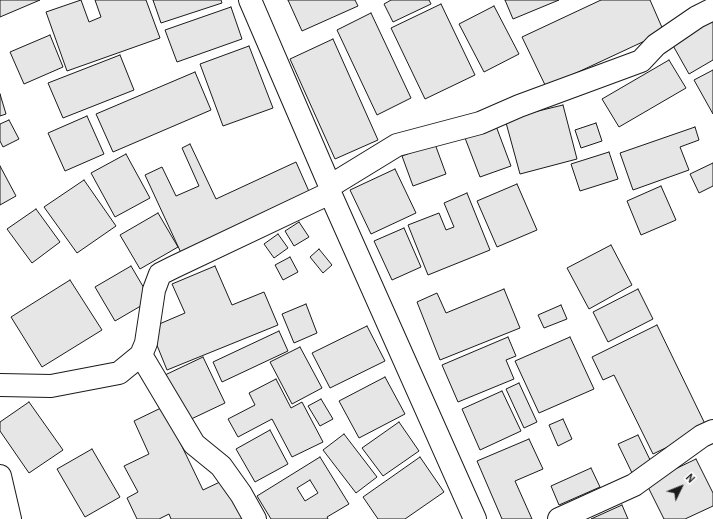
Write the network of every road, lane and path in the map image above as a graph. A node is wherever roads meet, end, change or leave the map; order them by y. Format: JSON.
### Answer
{"nodes":[{"id":1,"x":250,"y":0,"type":"edge"},
{"id":2,"x":713,"y":10,"type":"edge"},
{"id":3,"x":330,"y":189,"type":"junction"},
{"id":4,"x":140,"y":355,"type":"junction"},
{"id":5,"x":0,"y":385,"type":"edge"},
{"id":6,"x":713,"y":432,"type":"edge"},
{"id":7,"x":0,"y":476,"type":"edge"},
{"id":8,"x":10,"y":519,"type":"edge"},
{"id":9,"x":254,"y":519,"type":"edge"},
{"id":10,"x":474,"y":519,"type":"edge"},
{"id":11,"x":559,"y":519,"type":"edge"}],
"edges":[{"from":1,"to":3,"type":"street"},
{"from":2,"to":3,"type":"street"},
{"from":3,"to":4,"type":"street"},
{"from":3,"to":10,"type":"street"},
{"from":4,"to":5,"type":"street"},
{"from":4,"to":9,"type":"street"},
{"from":6,"to":11,"type":"street"},
{"from":7,"to":8,"type":"street"}]}
